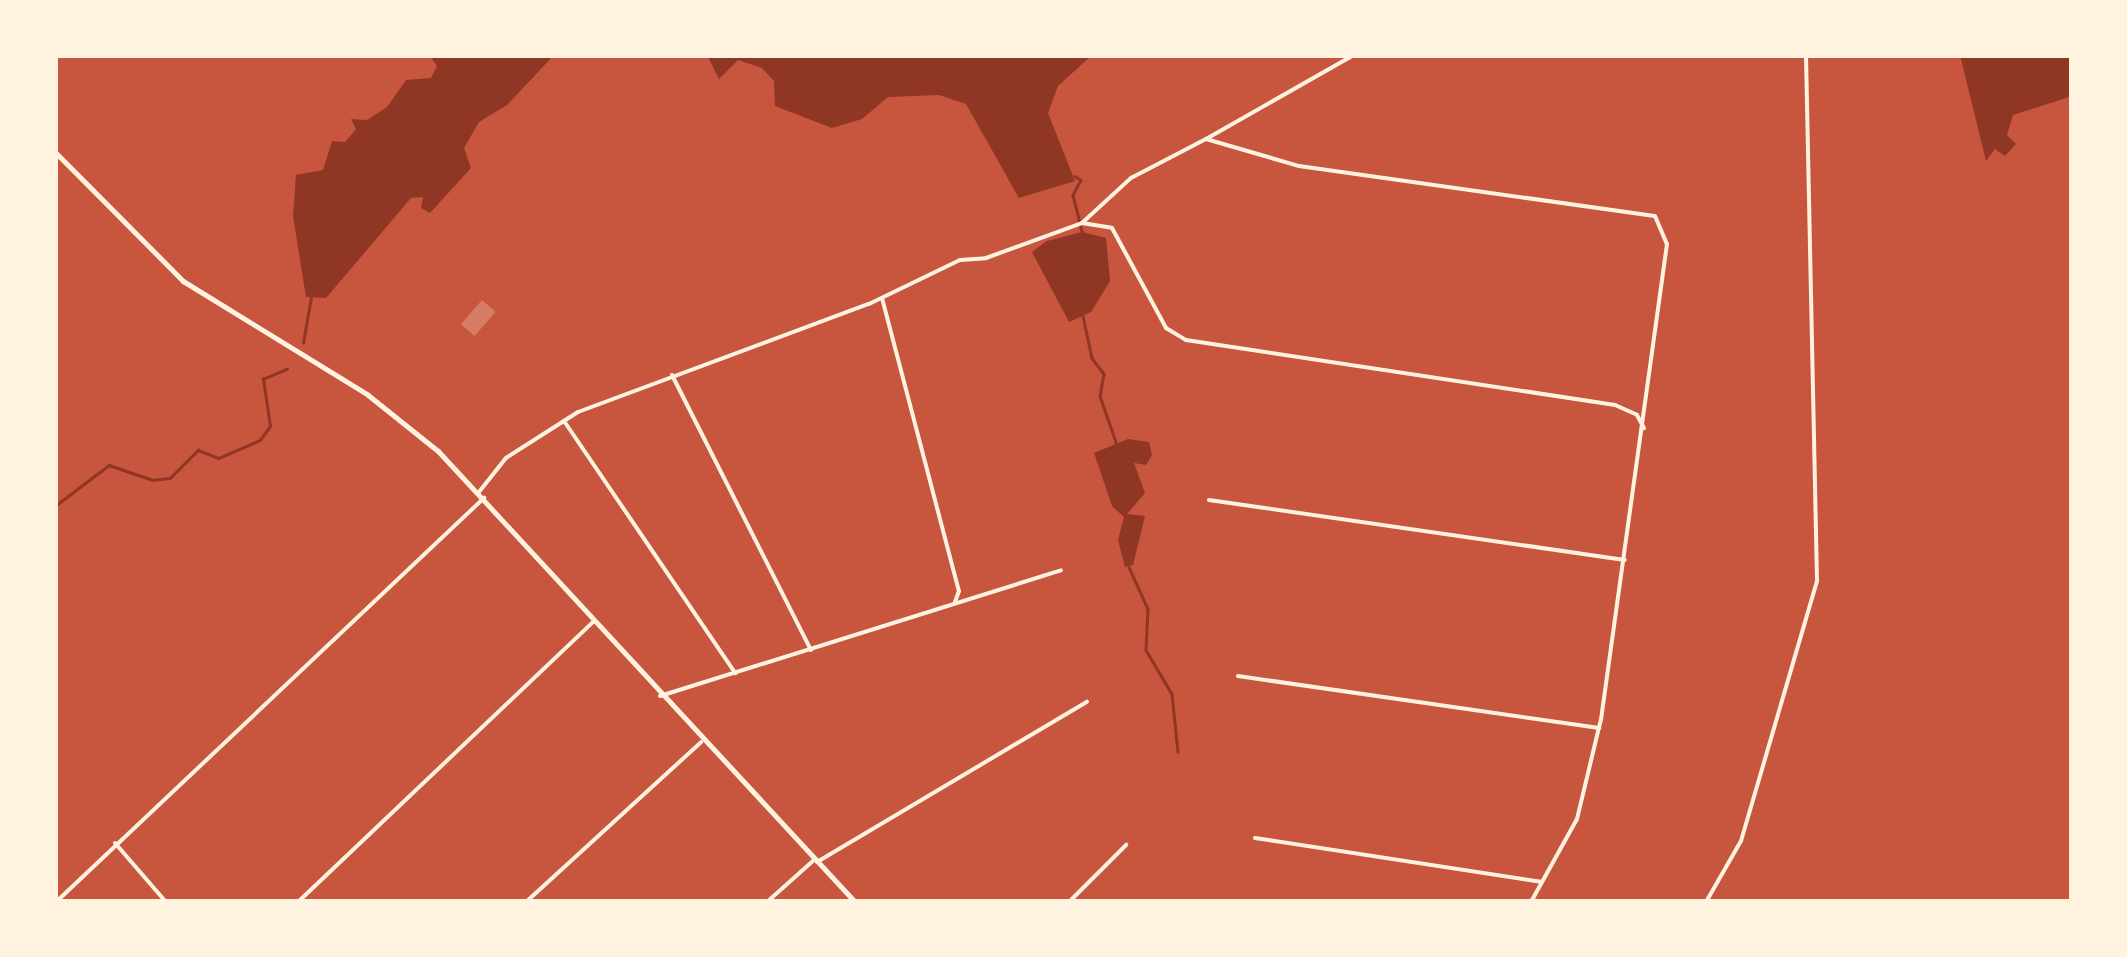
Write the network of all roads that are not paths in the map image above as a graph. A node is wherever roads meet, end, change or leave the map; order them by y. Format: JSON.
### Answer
{"nodes":[{"id":1,"x":1354,"y":55,"type":"edge"},
{"id":2,"x":1806,"y":55,"type":"edge"},
{"id":3,"x":1206,"y":139,"type":"junction"},
{"id":4,"x":55,"y":152,"type":"edge"},
{"id":5,"x":1082,"y":223,"type":"junction"},
{"id":6,"x":882,"y":298,"type":"junction"},
{"id":7,"x":672,"y":375,"type":"junction"},
{"id":8,"x":564,"y":420,"type":"junction"},
{"id":9,"x":1644,"y":428,"type":"junction"},
{"id":10,"x":482,"y":495,"type":"junction"},
{"id":11,"x":1210,"y":500,"type":"dead end"},
{"id":12,"x":1625,"y":560,"type":"junction"},
{"id":13,"x":1062,"y":570,"type":"dead end"},
{"id":14,"x":955,"y":602,"type":"junction"},
{"id":15,"x":594,"y":621,"type":"junction"},
{"id":16,"x":811,"y":650,"type":"junction"},
{"id":17,"x":735,"y":673,"type":"junction"},
{"id":18,"x":1238,"y":676,"type":"dead end"},
{"id":19,"x":660,"y":696,"type":"junction"},
{"id":20,"x":1087,"y":702,"type":"dead end"},
{"id":21,"x":1600,"y":728,"type":"junction"},
{"id":22,"x":701,"y":742,"type":"junction"},
{"id":23,"x":1255,"y":838,"type":"dead end"},
{"id":24,"x":115,"y":843,"type":"junction"},
{"id":25,"x":1126,"y":845,"type":"dead end"},
{"id":26,"x":815,"y":861,"type":"junction"},
{"id":27,"x":1541,"y":882,"type":"junction"},
{"id":28,"x":56,"y":902,"type":"edge"},
{"id":29,"x":166,"y":902,"type":"edge"},
{"id":30,"x":298,"y":902,"type":"edge"},
{"id":31,"x":526,"y":902,"type":"edge"},
{"id":32,"x":767,"y":902,"type":"edge"},
{"id":33,"x":855,"y":902,"type":"edge"},
{"id":34,"x":1069,"y":902,"type":"edge"},
{"id":35,"x":1531,"y":902,"type":"edge"},
{"id":36,"x":1706,"y":902,"type":"edge"}],
"edges":[{"from":1,"to":3,"type":"street"},
{"from":2,"to":36,"type":"street"},
{"from":3,"to":5,"type":"street"},
{"from":3,"to":9,"type":"street"},
{"from":4,"to":10,"type":"street"},
{"from":5,"to":6,"type":"street"},
{"from":5,"to":9,"type":"street"},
{"from":6,"to":7,"type":"street"},
{"from":6,"to":14,"type":"street"},
{"from":7,"to":8,"type":"street"},
{"from":7,"to":16,"type":"street"},
{"from":8,"to":10,"type":"street"},
{"from":8,"to":17,"type":"street"},
{"from":9,"to":12,"type":"street"},
{"from":10,"to":15,"type":"street"},
{"from":10,"to":24,"type":"street"},
{"from":11,"to":12,"type":"street"},
{"from":12,"to":21,"type":"street"},
{"from":13,"to":14,"type":"street"},
{"from":14,"to":16,"type":"street"},
{"from":15,"to":19,"type":"street"},
{"from":15,"to":30,"type":"street"},
{"from":16,"to":17,"type":"street"},
{"from":17,"to":19,"type":"street"},
{"from":18,"to":21,"type":"street"},
{"from":19,"to":22,"type":"street"},
{"from":20,"to":26,"type":"street"},
{"from":21,"to":27,"type":"street"},
{"from":22,"to":26,"type":"street"},
{"from":22,"to":31,"type":"street"},
{"from":23,"to":27,"type":"street"},
{"from":24,"to":28,"type":"street"},
{"from":24,"to":29,"type":"street"},
{"from":25,"to":34,"type":"street"},
{"from":26,"to":32,"type":"street"},
{"from":26,"to":33,"type":"street"},
{"from":27,"to":35,"type":"street"}]}
